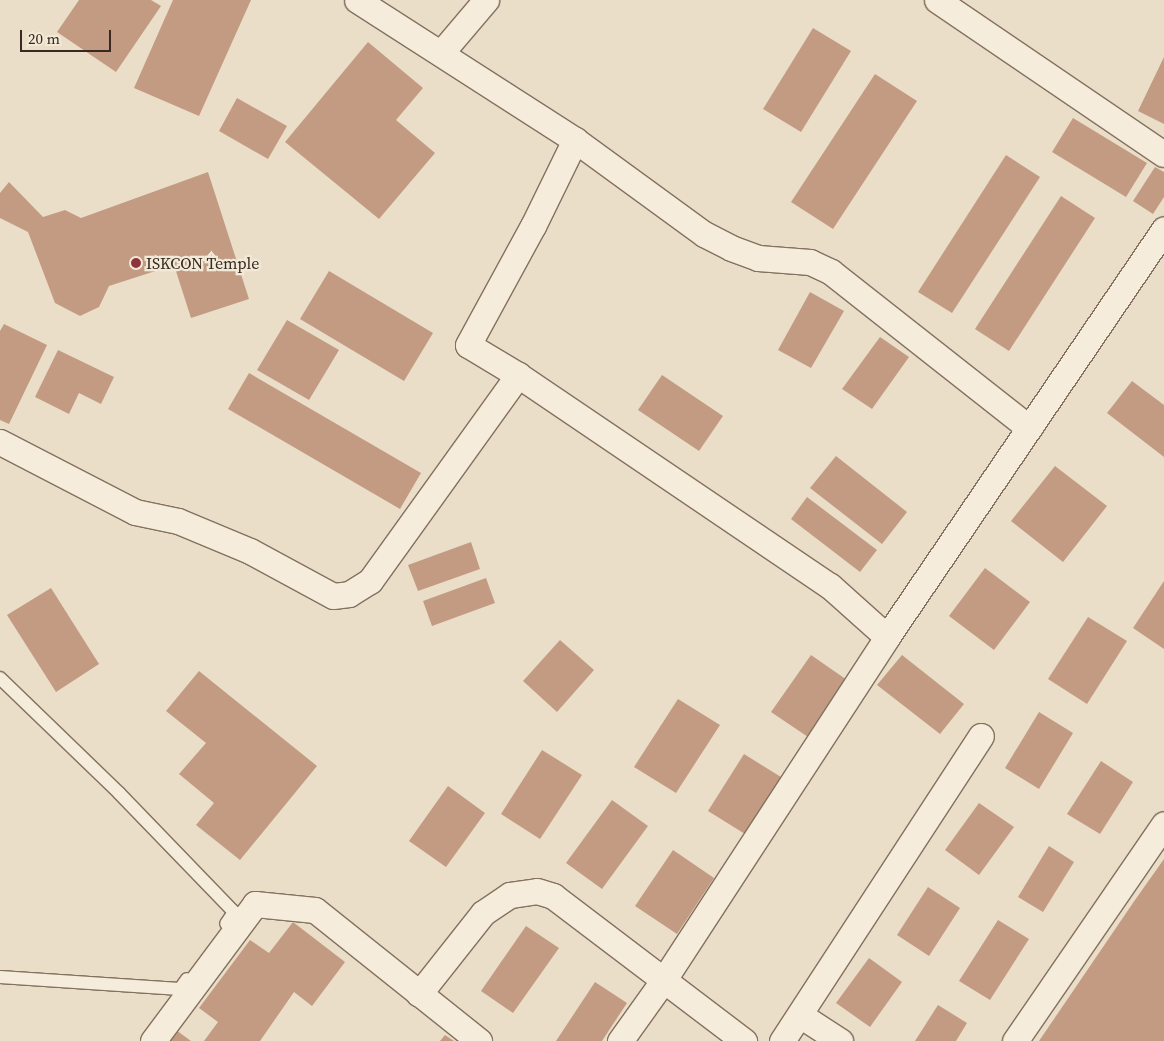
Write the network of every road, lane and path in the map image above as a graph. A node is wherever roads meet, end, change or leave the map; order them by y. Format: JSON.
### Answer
{"nodes":[{"id":1,"x":357,"y":0,"type":"edge"},
{"id":2,"x":486,"y":0,"type":"edge"},
{"id":3,"x":937,"y":0,"type":"edge"},
{"id":4,"x":441,"y":53,"type":"junction"},
{"id":5,"x":575,"y":140,"type":"junction"},
{"id":6,"x":1164,"y":154,"type":"edge"},
{"id":7,"x":1164,"y":229,"type":"edge"},
{"id":8,"x":518,"y":375,"type":"junction"},
{"id":9,"x":1029,"y":428,"type":"junction"},
{"id":10,"x":0,"y":442,"type":"edge"},
{"id":11,"x":887,"y":637,"type":"junction"},
{"id":12,"x":0,"y":678,"type":"edge"},
{"id":13,"x":981,"y":736,"type":"dead end"},
{"id":14,"x":1164,"y":824,"type":"edge"},
{"id":15,"x":0,"y":977,"type":"edge"},
{"id":16,"x":664,"y":981,"type":"junction"},
{"id":17,"x":420,"y":994,"type":"junction"},
{"id":18,"x":800,"y":1015,"type":"junction"},
{"id":19,"x":153,"y":1041,"type":"edge"},
{"id":20,"x":479,"y":1041,"type":"edge"},
{"id":21,"x":620,"y":1041,"type":"edge"},
{"id":22,"x":744,"y":1041,"type":"edge"},
{"id":23,"x":782,"y":1041,"type":"edge"},
{"id":24,"x":840,"y":1041,"type":"edge"},
{"id":25,"x":1014,"y":1041,"type":"edge"}],
"edges":[{"from":1,"to":4,"type":"street"},
{"from":2,"to":4,"type":"street"},
{"from":3,"to":6,"type":"street"},
{"from":4,"to":5,"type":"street"},
{"from":5,"to":8,"type":"street"},
{"from":5,"to":9,"type":"street"},
{"from":7,"to":9,"type":"street"},
{"from":8,"to":10,"type":"street"},
{"from":8,"to":11,"type":"street"},
{"from":9,"to":11,"type":"street"},
{"from":11,"to":16,"type":"street"},
{"from":12,"to":15,"type":"lane"},
{"from":13,"to":18,"type":"street"},
{"from":14,"to":25,"type":"street"},
{"from":16,"to":17,"type":"street"},
{"from":16,"to":21,"type":"street"},
{"from":16,"to":22,"type":"street"},
{"from":17,"to":19,"type":"street"},
{"from":17,"to":20,"type":"street"},
{"from":18,"to":23,"type":"street"},
{"from":18,"to":24,"type":"street"}]}
